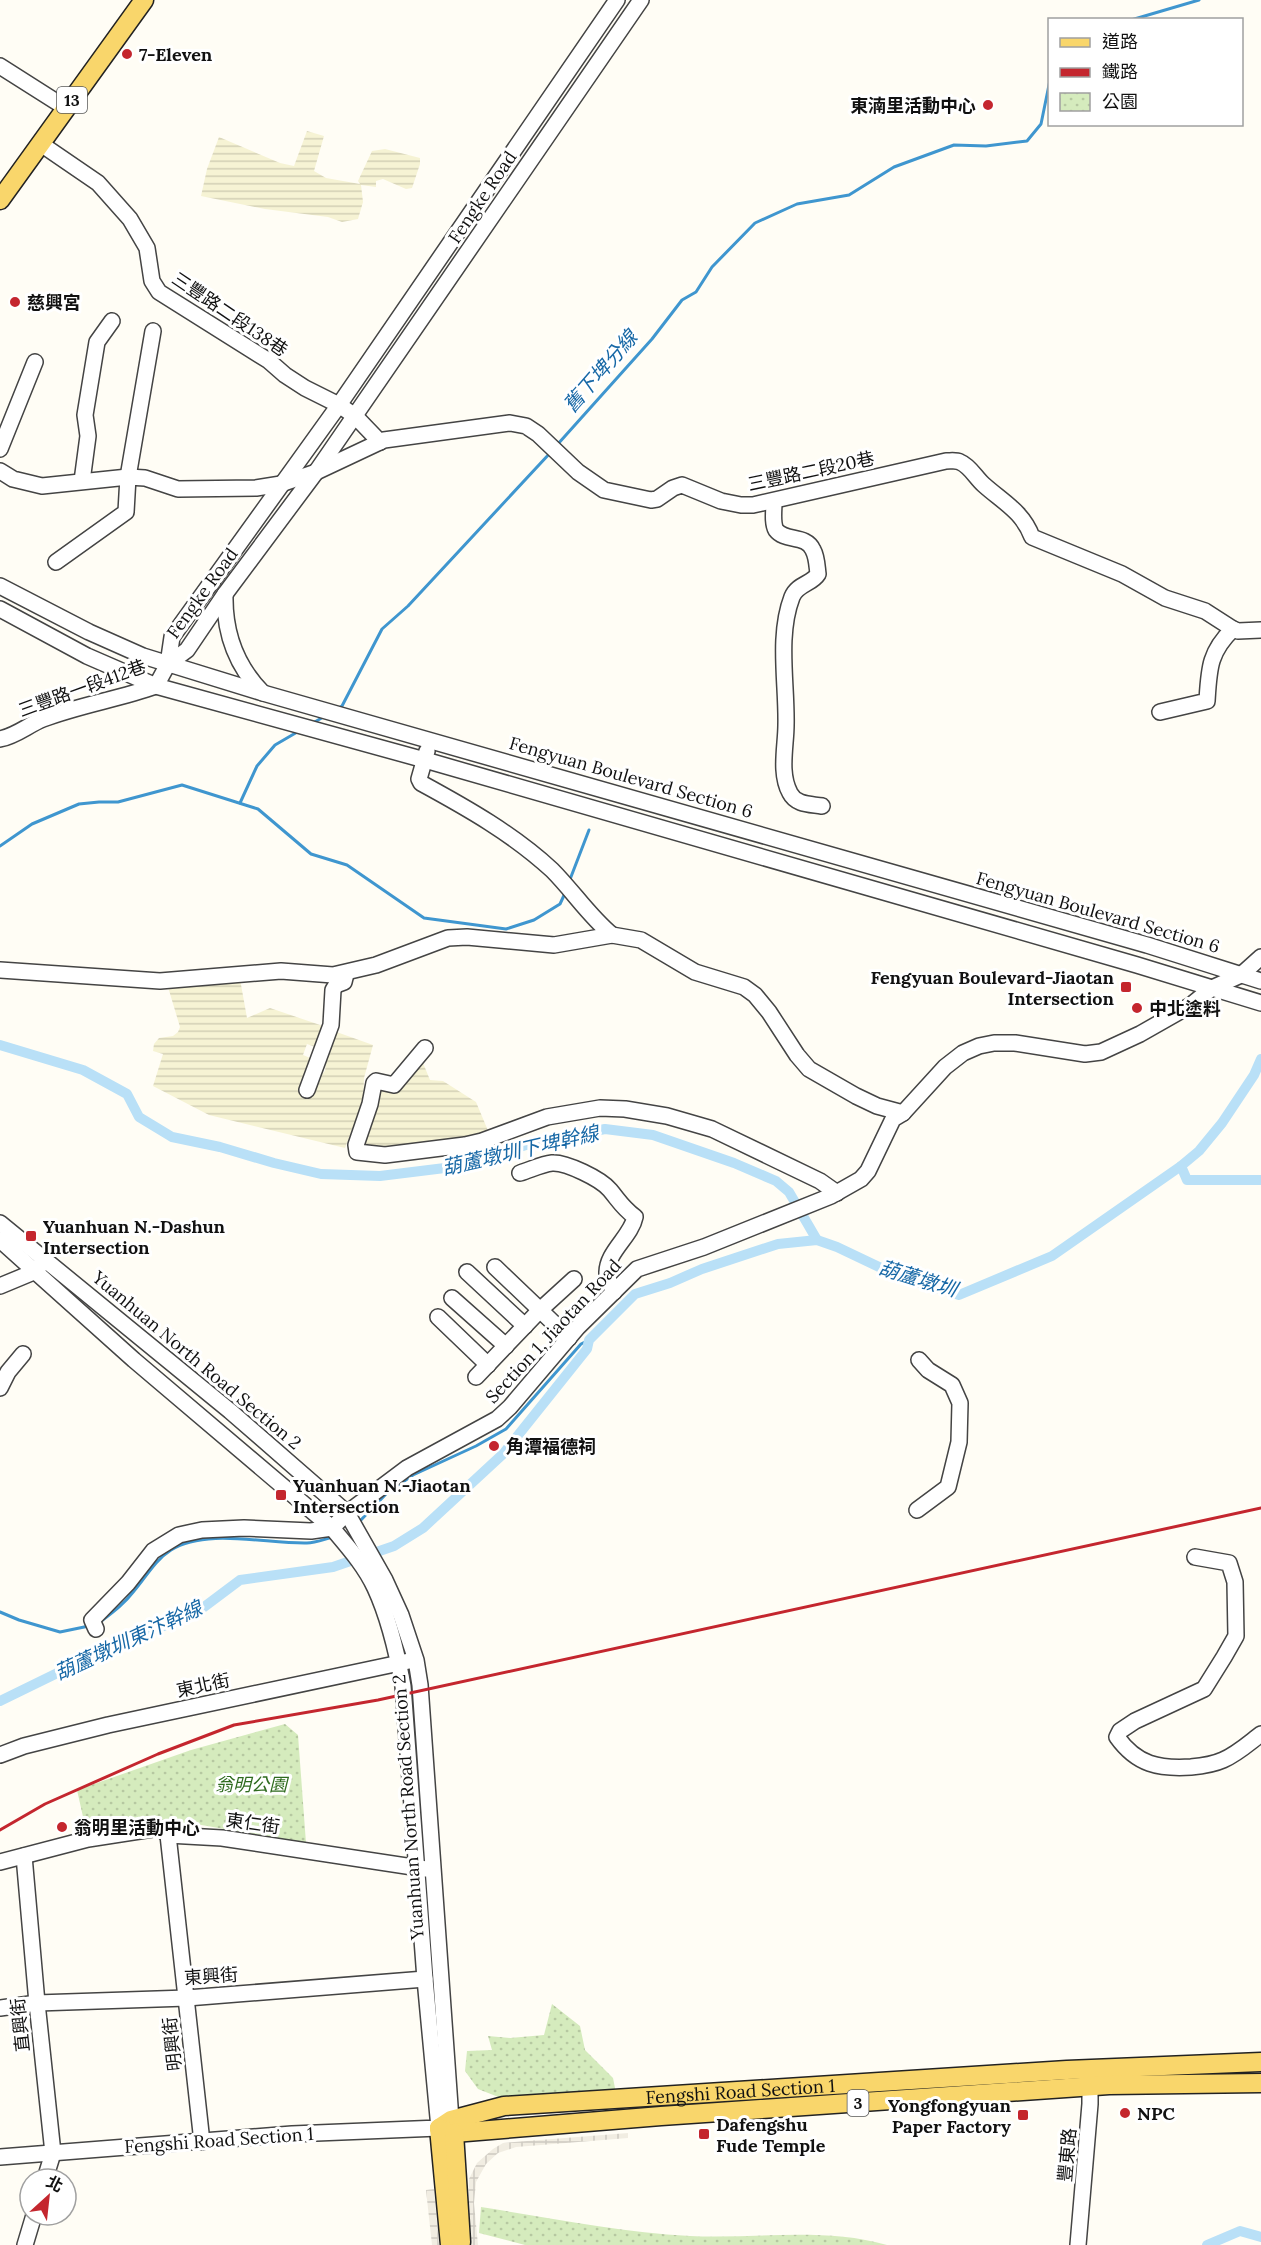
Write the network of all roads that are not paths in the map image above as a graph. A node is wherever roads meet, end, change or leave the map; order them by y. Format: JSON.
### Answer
{"nodes":[{"id":1,"x":144,"y":0,"type":"edge"},
{"id":2,"x":617,"y":0,"type":"edge"},
{"id":3,"x":641,"y":0,"type":"edge"},
{"id":4,"x":0,"y":66,"type":"edge"},
{"id":5,"x":66,"y":108,"type":"junction"},
{"id":6,"x":41,"y":144,"type":"junction"},
{"id":7,"x":0,"y":200,"type":"edge"},
{"id":8,"x":112,"y":321,"type":"dead end"},
{"id":9,"x":153,"y":330,"type":"dead end"},
{"id":10,"x":35,"y":362,"type":"dead end"},
{"id":11,"x":339,"y":405,"type":"junction"},
{"id":12,"x":355,"y":416,"type":"junction"},
{"id":13,"x":380,"y":442,"type":"junction"},
{"id":14,"x":0,"y":449,"type":"edge"},
{"id":15,"x":0,"y":471,"type":"edge"},
{"id":16,"x":316,"y":472,"type":"junction"},
{"id":17,"x":128,"y":477,"type":"junction"},
{"id":18,"x":82,"y":482,"type":"junction"},
{"id":19,"x":281,"y":484,"type":"junction"},
{"id":20,"x":774,"y":502,"type":"junction"},
{"id":21,"x":56,"y":562,"type":"dead end"},
{"id":22,"x":0,"y":586,"type":"edge"},
{"id":23,"x":225,"y":594,"type":"junction"},
{"id":24,"x":0,"y":609,"type":"edge"},
{"id":25,"x":1233,"y":629,"type":"junction"},
{"id":26,"x":1261,"y":630,"type":"edge"},
{"id":27,"x":168,"y":664,"type":"junction"},
{"id":28,"x":156,"y":686,"type":"junction"},
{"id":29,"x":263,"y":693,"type":"junction"},
{"id":30,"x":1160,"y":712,"type":"dead end"},
{"id":31,"x":0,"y":739,"type":"edge"},
{"id":32,"x":430,"y":740,"type":"junction"},
{"id":33,"x":424,"y":760,"type":"junction"},
{"id":34,"x":822,"y":806,"type":"dead end"},
{"id":35,"x":612,"y":935,"type":"junction"},
{"id":36,"x":1261,"y":957,"type":"edge"},
{"id":37,"x":0,"y":970,"type":"edge"},
{"id":38,"x":346,"y":974,"type":"junction"},
{"id":39,"x":1241,"y":975,"type":"junction"},
{"id":40,"x":1261,"y":981,"type":"edge"},
{"id":41,"x":1212,"y":988,"type":"junction"},
{"id":42,"x":1261,"y":1003,"type":"edge"},
{"id":43,"x":425,"y":1048,"type":"dead end"},
{"id":44,"x":307,"y":1090,"type":"dead end"},
{"id":45,"x":903,"y":1113,"type":"junction"},
{"id":46,"x":520,"y":1173,"type":"dead end"},
{"id":47,"x":834,"y":1195,"type":"junction"},
{"id":48,"x":0,"y":1223,"type":"edge"},
{"id":49,"x":0,"y":1240,"type":"edge"},
{"id":50,"x":40,"y":1264,"type":"junction"},
{"id":51,"x":495,"y":1267,"type":"dead end"},
{"id":52,"x":467,"y":1272,"type":"dead end"},
{"id":53,"x":574,"y":1279,"type":"dead end"},
{"id":54,"x":0,"y":1287,"type":"edge"},
{"id":55,"x":614,"y":1292,"type":"junction"},
{"id":56,"x":453,"y":1298,"type":"dead end"},
{"id":57,"x":540,"y":1310,"type":"junction"},
{"id":58,"x":438,"y":1317,"type":"dead end"},
{"id":59,"x":525,"y":1326,"type":"junction"},
{"id":60,"x":569,"y":1338,"type":"junction"},
{"id":61,"x":506,"y":1346,"type":"junction"},
{"id":62,"x":23,"y":1353,"type":"dead end"},
{"id":63,"x":920,"y":1360,"type":"dead end"},
{"id":64,"x":488,"y":1365,"type":"junction"},
{"id":65,"x":477,"y":1377,"type":"dead end"},
{"id":66,"x":0,"y":1388,"type":"edge"},
{"id":67,"x":917,"y":1510,"type":"dead end"},
{"id":68,"x":347,"y":1513,"type":"junction"},
{"id":69,"x":333,"y":1528,"type":"junction"},
{"id":70,"x":1195,"y":1557,"type":"dead end"},
{"id":71,"x":380,"y":1584,"type":"junction"},
{"id":72,"x":94,"y":1624,"type":"dead end"},
{"id":73,"x":416,"y":1660,"type":"junction"},
{"id":74,"x":399,"y":1663,"type":"junction"},
{"id":75,"x":1261,"y":1734,"type":"edge"},
{"id":76,"x":0,"y":1755,"type":"edge"},
{"id":77,"x":168,"y":1835,"type":"junction"},
{"id":78,"x":24,"y":1856,"type":"junction"},
{"id":79,"x":0,"y":1862,"type":"edge"},
{"id":80,"x":417,"y":1868,"type":"junction"},
{"id":81,"x":433,"y":1870,"type":"junction"},
{"id":82,"x":425,"y":1979,"type":"junction"},
{"id":83,"x":187,"y":1998,"type":"junction"},
{"id":84,"x":37,"y":2003,"type":"junction"},
{"id":85,"x":0,"y":2008,"type":"edge"},
{"id":86,"x":1261,"y":2062,"type":"edge"},
{"id":87,"x":1090,"y":2069,"type":"junction"},
{"id":88,"x":1261,"y":2083,"type":"edge"},
{"id":89,"x":1091,"y":2087,"type":"junction"},
{"id":90,"x":448,"y":2127,"type":"junction"},
{"id":91,"x":202,"y":2142,"type":"junction"},
{"id":92,"x":53,"y":2153,"type":"junction"},
{"id":93,"x":0,"y":2157,"type":"edge"},
{"id":94,"x":49,"y":2167,"type":"edge"},
{"id":95,"x":30,"y":2227,"type":"edge"},
{"id":96,"x":25,"y":2245,"type":"edge"},
{"id":97,"x":450,"y":2245,"type":"edge"},
{"id":98,"x":462,"y":2245,"type":"edge"},
{"id":99,"x":1078,"y":2245,"type":"edge"}],
"edges":[{"from":1,"to":5,"type":"main road","number":"13"},
{"from":2,"to":11,"type":"street","name":"Fengke Road"},
{"from":3,"to":12,"type":"street","name":"Fengke Road"},
{"from":4,"to":5,"type":"street"},
{"from":5,"to":6,"type":"main road","number":"13"},
{"from":6,"to":7,"type":"main road","number":"13"},
{"from":6,"to":11,"type":"street","name":"三豐路二段138巷"},
{"from":8,"to":18,"type":"street"},
{"from":9,"to":17,"type":"street"},
{"from":10,"to":14,"type":"street"},
{"from":11,"to":12,"type":"street","name":"三豐路二段138巷"},
{"from":11,"to":19,"type":"street","name":"Fengke Road"},
{"from":12,"to":13,"type":"street","name":"三豐路二段138巷"},
{"from":12,"to":16,"type":"street","name":"Fengke Road"},
{"from":13,"to":16,"type":"street","name":"三豐路二段20巷"},
{"from":13,"to":20,"type":"street","name":"三豐路二段20巷"},
{"from":15,"to":18,"type":"street","name":"三豐路二段20巷"},
{"from":16,"to":19,"type":"street","name":"三豐路二段20巷"},
{"from":16,"to":23,"type":"street","name":"Fengke Road"},
{"from":17,"to":18,"type":"street","name":"三豐路二段20巷"},
{"from":17,"to":19,"type":"street","name":"三豐路二段20巷"},
{"from":17,"to":21,"type":"street"},
{"from":19,"to":27,"type":"street","name":"Fengke Road"},
{"from":20,"to":25,"type":"street","name":"三豐路二段20巷"},
{"from":20,"to":34,"type":"street"},
{"from":22,"to":27,"type":"street","name":"Fengyuan Boulevard Section 6"},
{"from":23,"to":27,"type":"street","name":"Fengke Road"},
{"from":23,"to":29,"type":"street"},
{"from":24,"to":28,"type":"street"},
{"from":25,"to":26,"type":"street","name":"三豐路二段20巷"},
{"from":25,"to":30,"type":"street"},
{"from":27,"to":28,"type":"street","name":"三豐路一段412巷"},
{"from":27,"to":29,"type":"street","name":"Fengyuan Boulevard Section 6"},
{"from":28,"to":31,"type":"street","name":"三豐路一段412巷"},
{"from":28,"to":33,"type":"street"},
{"from":29,"to":32,"type":"street","name":"Fengyuan Boulevard Section 6"},
{"from":32,"to":33,"type":"street"},
{"from":32,"to":39,"type":"street","name":"Fengyuan Boulevard Section 6"},
{"from":33,"to":35,"type":"street"},
{"from":33,"to":41,"type":"street"},
{"from":35,"to":38,"type":"street"},
{"from":35,"to":45,"type":"street"},
{"from":36,"to":39,"type":"street","name":"Section 1, Jiaotan Road"},
{"from":37,"to":38,"type":"street"},
{"from":38,"to":44,"type":"street"},
{"from":39,"to":40,"type":"street","name":"Fengyuan Boulevard Section 6"},
{"from":39,"to":41,"type":"street","name":"Section 1, Jiaotan Road"},
{"from":41,"to":42,"type":"street"},
{"from":41,"to":45,"type":"street","name":"Section 1, Jiaotan Road"},
{"from":43,"to":47,"type":"street"},
{"from":45,"to":47,"type":"street","name":"Section 1, Jiaotan Road"},
{"from":46,"to":55,"type":"street"},
{"from":47,"to":55,"type":"street","name":"Section 1, Jiaotan Road"},
{"from":48,"to":50,"type":"street","name":"Yuanhuan North Road Section 2"},
{"from":49,"to":50,"type":"street","name":"Yuanhuan North Road Section 2"},
{"from":50,"to":54,"type":"street"},
{"from":50,"to":68,"type":"street","name":"Yuanhuan North Road Section 2"},
{"from":50,"to":69,"type":"street","name":"Yuanhuan North Road Section 2"},
{"from":51,"to":57,"type":"street"},
{"from":52,"to":59,"type":"street"},
{"from":53,"to":57,"type":"street"},
{"from":55,"to":60,"type":"street","name":"Section 1, Jiaotan Road"},
{"from":56,"to":61,"type":"street"},
{"from":57,"to":59,"type":"street"},
{"from":57,"to":60,"type":"street"},
{"from":58,"to":64,"type":"street"},
{"from":59,"to":61,"type":"street"},
{"from":60,"to":68,"type":"street","name":"Section 1, Jiaotan Road"},
{"from":61,"to":64,"type":"street"},
{"from":62,"to":66,"type":"street"},
{"from":63,"to":67,"type":"street"},
{"from":64,"to":65,"type":"street"},
{"from":68,"to":69,"type":"street","name":"Section 1, Jiaotan Road"},
{"from":68,"to":71,"type":"street","name":"Yuanhuan North Road Section 2"},
{"from":69,"to":71,"type":"street","name":"Yuanhuan North Road Section 2"},
{"from":69,"to":72,"type":"street"},
{"from":70,"to":75,"type":"street"},
{"from":71,"to":73,"type":"street","name":"Yuanhuan North Road Section 2"},
{"from":71,"to":74,"type":"street","name":"Yuanhuan North Road Section 2"},
{"from":73,"to":74,"type":"street","name":"東北街"},
{"from":73,"to":81,"type":"street","name":"Yuanhuan North Road Section 2"},
{"from":74,"to":76,"type":"street","name":"東北街"},
{"from":74,"to":80,"type":"street","name":"Yuanhuan North Road Section 2"},
{"from":77,"to":78,"type":"street","name":"東仁街"},
{"from":77,"to":80,"type":"street","name":"東仁街"},
{"from":77,"to":83,"type":"street","name":"明興街"},
{"from":78,"to":79,"type":"street","name":"東仁街"},
{"from":78,"to":84,"type":"street","name":"直興街"},
{"from":80,"to":81,"type":"street","name":"東仁街"},
{"from":80,"to":82,"type":"street","name":"Yuanhuan North Road Section 2"},
{"from":81,"to":90,"type":"street","name":"Yuanhuan North Road Section 2"},
{"from":82,"to":83,"type":"street","name":"東興街"},
{"from":82,"to":90,"type":"street","name":"Yuanhuan North Road Section 2"},
{"from":83,"to":84,"type":"street","name":"東興街"},
{"from":83,"to":91,"type":"street","name":"明興街"},
{"from":84,"to":85,"type":"street","name":"東興街"},
{"from":84,"to":92,"type":"street","name":"直興街"},
{"from":86,"to":87,"type":"main road","name":"Fengshi Road Section 1","number":"3"},
{"from":87,"to":89,"type":"street","name":"豐東路"},
{"from":87,"to":90,"type":"main road","name":"Fengshi Road Section 1","number":"3"},
{"from":88,"to":89,"type":"main road","name":"Fengshi Road Section 1","number":"3"},
{"from":89,"to":90,"type":"main road","name":"Fengshi Road Section 1","number":"3"},
{"from":89,"to":99,"type":"street","name":"豐東路"},
{"from":90,"to":91,"type":"street","name":"Fengshi Road Section 1"},
{"from":90,"to":97,"type":"main road"},
{"from":90,"to":98,"type":"main road"},
{"from":91,"to":92,"type":"street","name":"Fengshi Road Section 1"},
{"from":92,"to":93,"type":"street","name":"Fengshi Road Section 1"},
{"from":92,"to":94,"type":"street"},
{"from":95,"to":96,"type":"street"}]}
